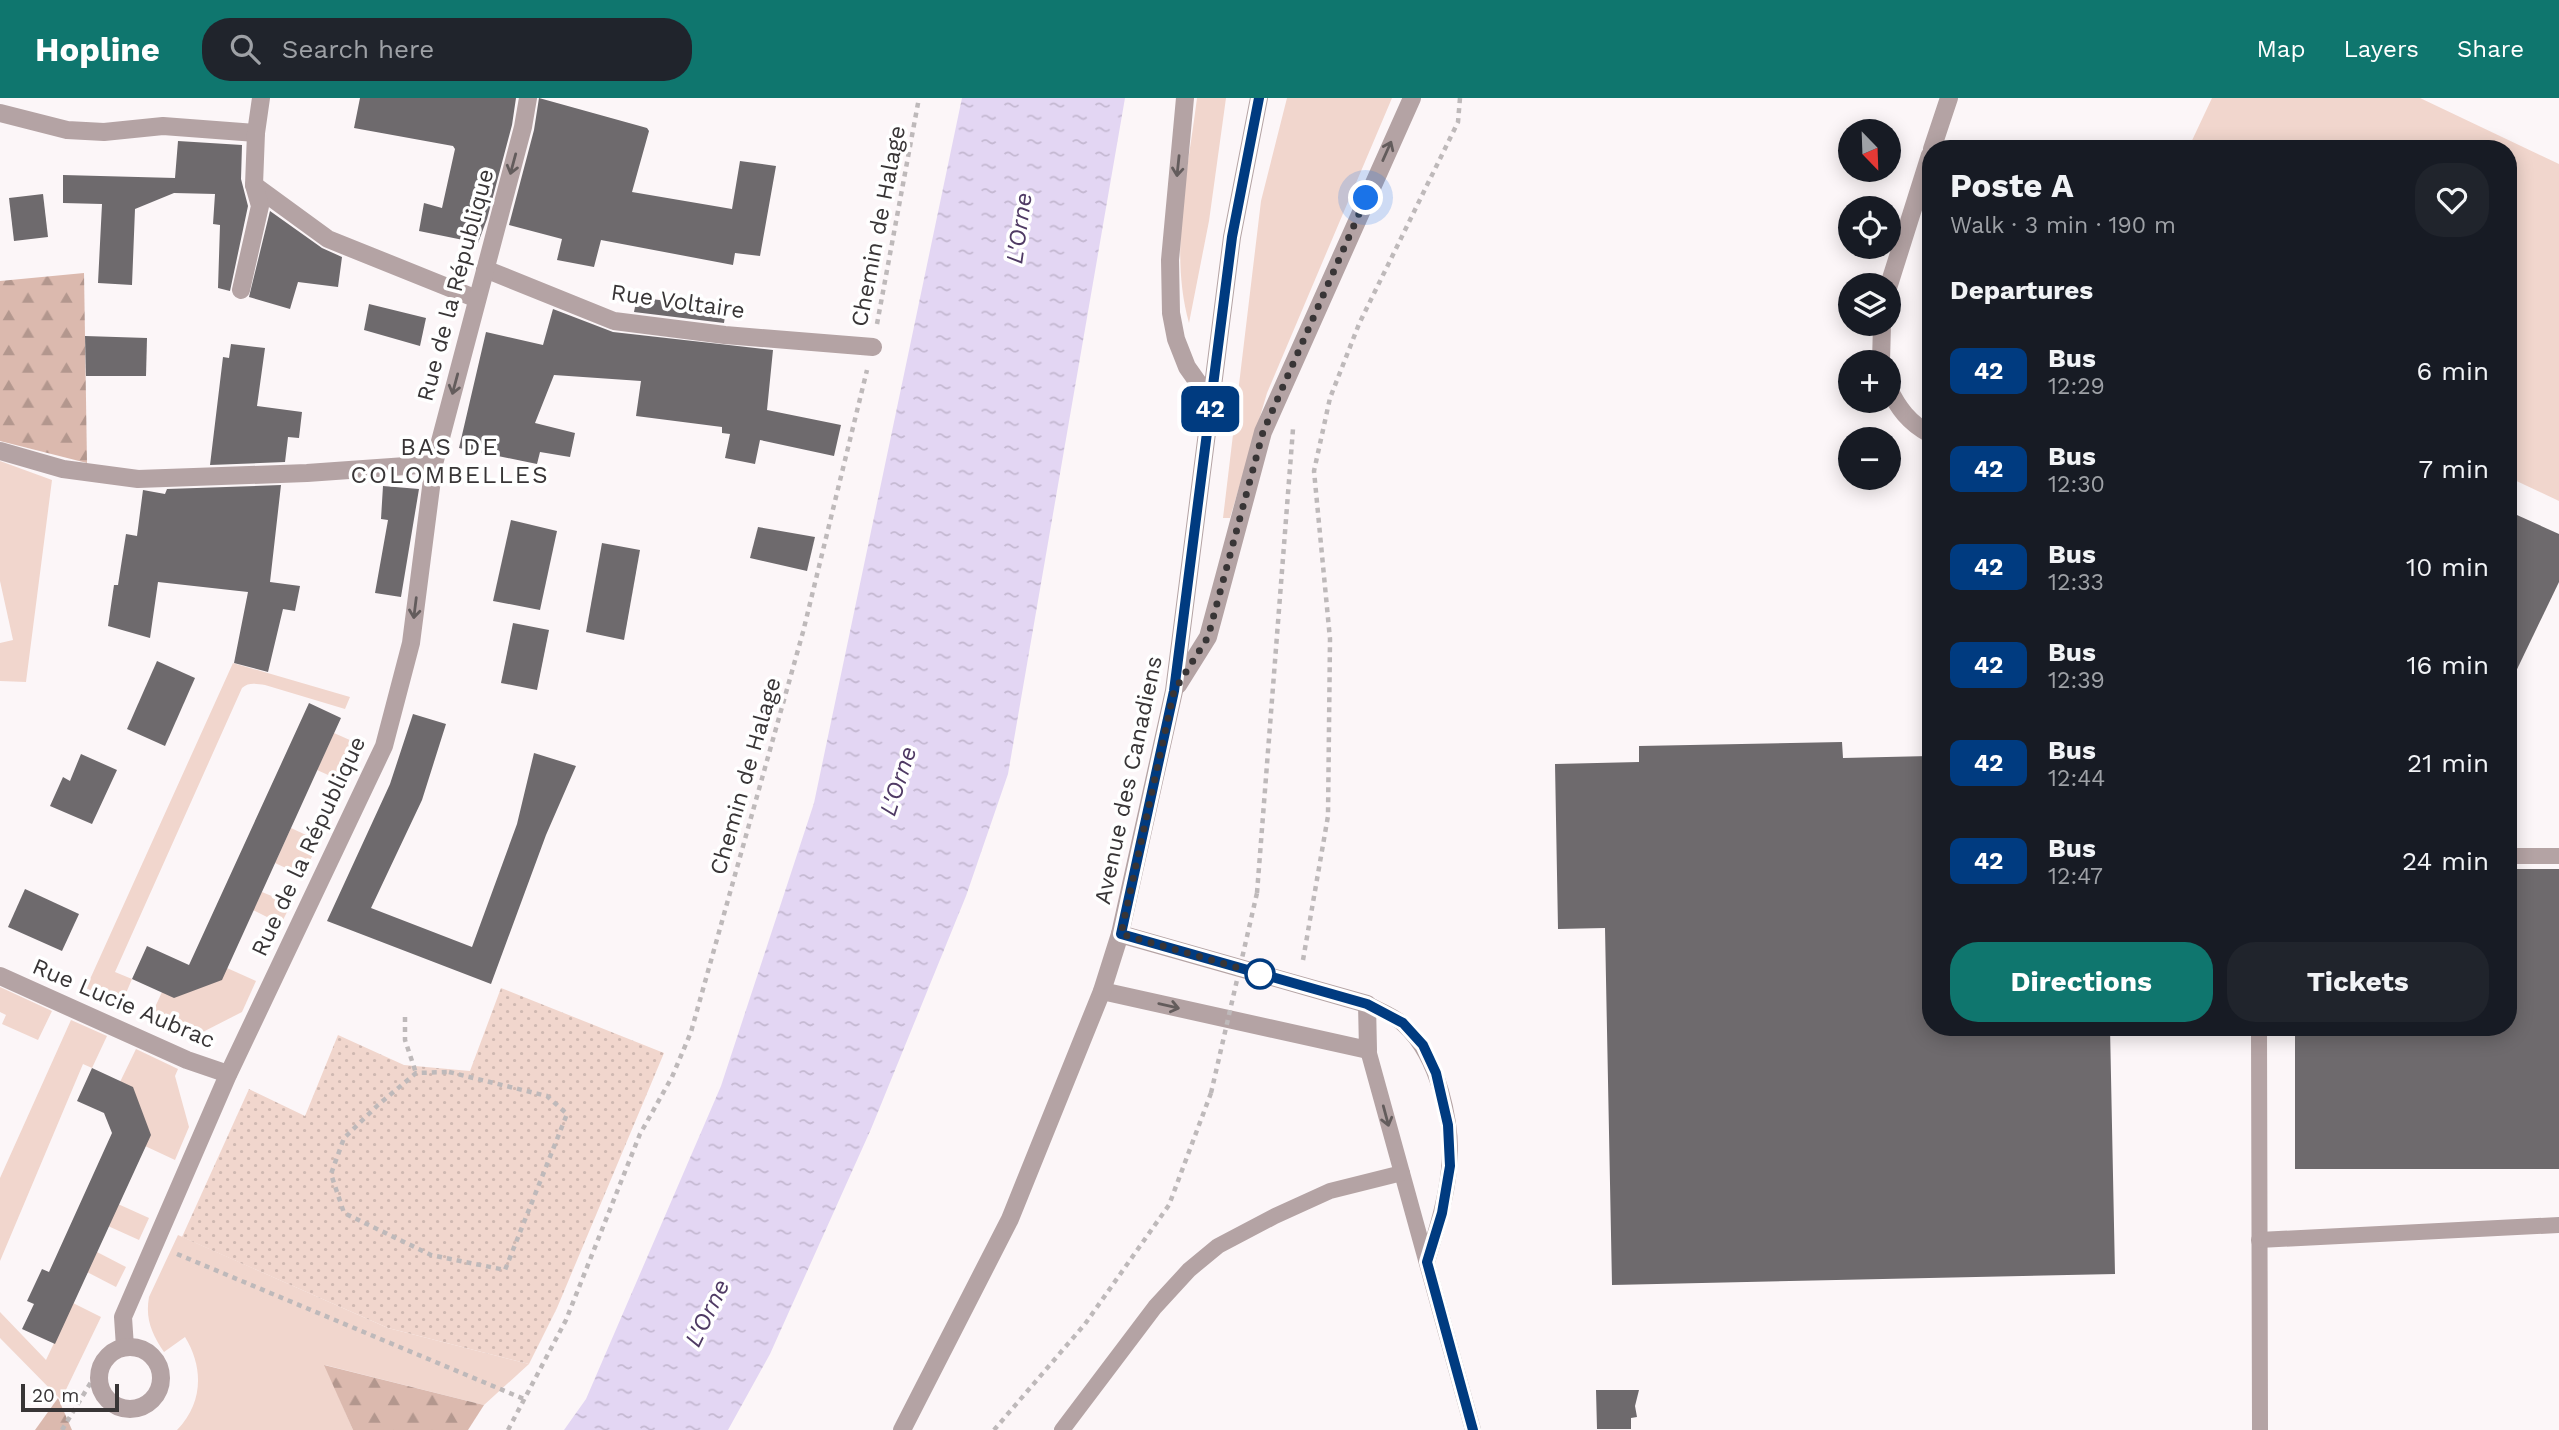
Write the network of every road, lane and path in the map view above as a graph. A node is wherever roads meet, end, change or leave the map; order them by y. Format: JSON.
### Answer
{"nodes":[{"id":1,"x":261,"y":98,"type":"edge"},
{"id":2,"x":528,"y":98,"type":"edge"},
{"id":3,"x":919,"y":98,"type":"edge"},
{"id":4,"x":1185,"y":98,"type":"edge"},
{"id":5,"x":1259,"y":98,"type":"edge"},
{"id":6,"x":1412,"y":98,"type":"edge"},
{"id":7,"x":1460,"y":98,"type":"edge"},
{"id":8,"x":1949,"y":98,"type":"edge"},
{"id":9,"x":0,"y":113,"type":"edge"},
{"id":10,"x":257,"y":133,"type":"junction"},
{"id":11,"x":1935,"y":140,"type":"edge"},
{"id":12,"x":1922,"y":180,"type":"edge"},
{"id":13,"x":254,"y":185,"type":"junction"},
{"id":14,"x":485,"y":269,"type":"junction"},
{"id":15,"x":1893,"y":273,"type":"edge"},
{"id":16,"x":241,"y":290,"type":"dead end"},
{"id":17,"x":477,"y":299,"type":"junction"},
{"id":18,"x":873,"y":346,"type":"junction"},
{"id":19,"x":1211,"y":401,"type":"junction"},
{"id":20,"x":1901,"y":411,"type":"edge"},
{"id":21,"x":1293,"y":425,"type":"dead end"},
{"id":22,"x":1922,"y":430,"type":"edge"},
{"id":23,"x":0,"y":451,"type":"edge"},
{"id":24,"x":434,"y":464,"type":"junction"},
{"id":25,"x":1174,"y":691,"type":"junction"},
{"id":26,"x":2517,"y":856,"type":"edge"},
{"id":27,"x":2559,"y":856,"type":"edge"},
{"id":28,"x":1121,"y":934,"type":"junction"},
{"id":29,"x":0,"y":976,"type":"edge"},
{"id":30,"x":1299,"y":985,"type":"junction"},
{"id":31,"x":1102,"y":991,"type":"junction"},
{"id":32,"x":1367,"y":1004,"type":"junction"},
{"id":33,"x":405,"y":1017,"type":"dead end"},
{"id":34,"x":2259,"y":1036,"type":"edge"},
{"id":35,"x":1368,"y":1050,"type":"junction"},
{"id":36,"x":416,"y":1073,"type":"junction"},
{"id":37,"x":228,"y":1074,"type":"junction"},
{"id":38,"x":1402,"y":1174,"type":"junction"},
{"id":39,"x":2559,"y":1225,"type":"edge"},
{"id":40,"x":2259,"y":1240,"type":"junction"},
{"id":41,"x":154,"y":1245,"type":"junction"},
{"id":42,"x":1427,"y":1262,"type":"junction"},
{"id":43,"x":125,"y":1347,"type":"junction"},
{"id":44,"x":102,"y":1364,"type":"junction"},
{"id":45,"x":524,"y":1399,"type":"junction"},
{"id":46,"x":62,"y":1430,"type":"edge"},
{"id":47,"x":508,"y":1430,"type":"edge"},
{"id":48,"x":902,"y":1430,"type":"edge"},
{"id":49,"x":993,"y":1430,"type":"edge"},
{"id":50,"x":1062,"y":1430,"type":"edge"},
{"id":51,"x":1473,"y":1430,"type":"edge"},
{"id":52,"x":2260,"y":1430,"type":"edge"}],
"edges":[{"from":1,"to":10,"type":"street"},
{"from":2,"to":14,"type":"street","name":"Rue de la République","one_way":true},
{"from":3,"to":18,"type":"path","name":"Chemin de Halage"},
{"from":4,"to":19,"type":"street","one_way":true},
{"from":5,"to":19,"type":"street","name":"Avenue des Canadiens"},
{"from":25,"to":6,"type":"street","one_way":true},
{"from":7,"to":30,"type":"path"},
{"from":8,"to":11,"type":"street"},
{"from":9,"to":10,"type":"street"},
{"from":10,"to":13,"type":"street"},
{"from":12,"to":15,"type":"street"},
{"from":13,"to":16,"type":"street"},
{"from":13,"to":17,"type":"street"},
{"from":14,"to":17,"type":"street","name":"Rue de la République"},
{"from":14,"to":18,"type":"street","name":"Rue Voltaire"},
{"from":17,"to":24,"type":"street","name":"Rue de la République","one_way":true},
{"from":18,"to":45,"type":"path","name":"Chemin de Halage"},
{"from":19,"to":25,"type":"street","name":"Avenue des Canadiens"},
{"from":20,"to":22,"type":"street"},
{"from":21,"to":49,"type":"path","bridge":true},
{"from":23,"to":24,"type":"street"},
{"from":24,"to":37,"type":"street","name":"Rue de la République","one_way":true},
{"from":25,"to":28,"type":"street","name":"Avenue des Canadiens"},
{"from":26,"to":27,"type":"lane"},
{"from":28,"to":30,"type":"street"},
{"from":28,"to":31,"type":"street","name":"Avenue des Canadiens"},
{"from":29,"to":37,"type":"street","name":"Rue Lucie Aubrac"},
{"from":30,"to":32,"type":"street"},
{"from":31,"to":35,"type":"street","one_way":true},
{"from":31,"to":48,"type":"street","name":"Avenue des Canadiens"},
{"from":32,"to":35,"type":"street"},
{"from":32,"to":42,"type":"lane"},
{"from":33,"to":36,"type":"path"},
{"from":34,"to":40,"type":"lane"},
{"from":35,"to":38,"type":"lane","one_way":true},
{"from":36,"to":36,"type":"path"},
{"from":37,"to":41,"type":"street","name":"Rue de la République"},
{"from":38,"to":42,"type":"lane"},
{"from":38,"to":50,"type":"lane"},
{"from":39,"to":40,"type":"lane"},
{"from":40,"to":52,"type":"lane"},
{"from":41,"to":43,"type":"street","name":"Rue de la République"},
{"from":41,"to":45,"type":"path"},
{"from":42,"to":51,"type":"lane"},
{"from":43,"to":44,"type":"street"},
{"from":43,"to":44,"type":"street"},
{"from":44,"to":46,"type":"path"},
{"from":45,"to":47,"type":"path","name":"Chemin de Halage"}]}
